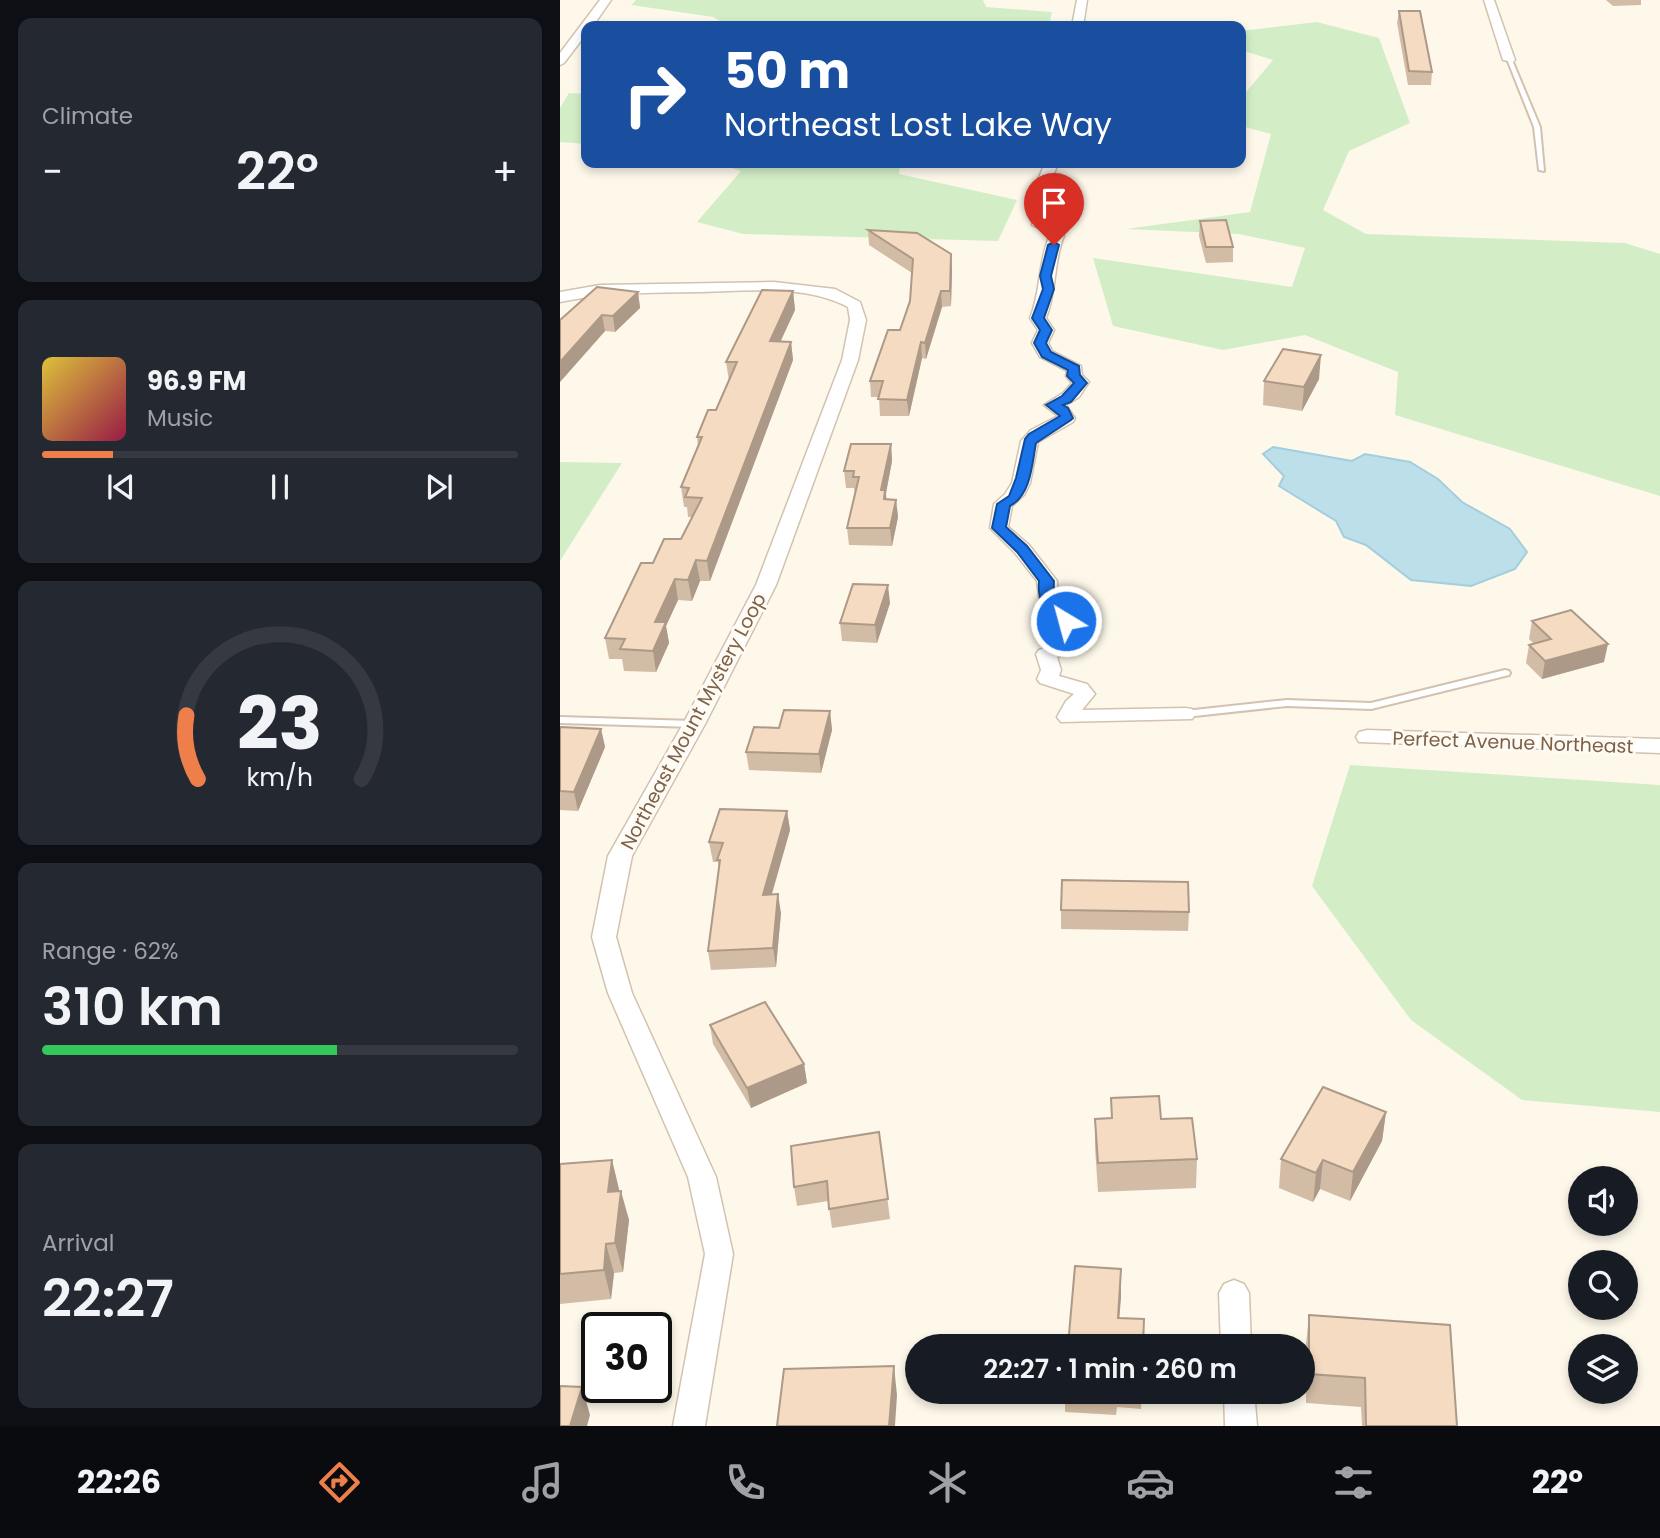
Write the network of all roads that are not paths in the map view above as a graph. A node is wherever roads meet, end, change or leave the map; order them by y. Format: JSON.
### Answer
{"nodes":[{"id":1,"x":606,"y":0,"type":"edge"},
{"id":2,"x":1082,"y":0,"type":"edge"},
{"id":3,"x":1489,"y":0,"type":"edge"},
{"id":4,"x":590,"y":21,"type":"edge"},
{"id":5,"x":1079,"y":21,"type":"edge"},
{"id":6,"x":581,"y":34,"type":"edge"},
{"id":7,"x":1509,"y":60,"type":"joint"},
{"id":8,"x":560,"y":61,"type":"edge"},
{"id":9,"x":1049,"y":168,"type":"edge"},
{"id":10,"x":1542,"y":170,"type":"dead end"},
{"id":11,"x":560,"y":297,"type":"edge"},
{"id":12,"x":1505,"y":673,"type":"dead end"},
{"id":13,"x":1185,"y":714,"type":"joint"},
{"id":14,"x":560,"y":720,"type":"edge"},
{"id":15,"x":694,"y":724,"type":"junction"},
{"id":16,"x":1367,"y":737,"type":"dead end"},
{"id":17,"x":1660,"y":746,"type":"edge"},
{"id":18,"x":1234,"y":1293,"type":"dead end"},
{"id":19,"x":1236,"y":1334,"type":"edge"},
{"id":20,"x":1240,"y":1404,"type":"edge"},
{"id":21,"x":689,"y":1426,"type":"edge"},
{"id":22,"x":1241,"y":1426,"type":"edge"}],
"edges":[{"from":1,"to":4,"type":"street"},
{"from":2,"to":5,"type":"street"},
{"from":3,"to":7,"type":"street"},
{"from":6,"to":8,"type":"street"},
{"from":7,"to":10,"type":"lane"},
{"from":9,"to":13,"type":"street"},
{"from":11,"to":15,"type":"street","name":"Northeast Mount Mystery Loop"},
{"from":12,"to":13,"type":"lane"},
{"from":14,"to":15,"type":"lane"},
{"from":15,"to":21,"type":"street","name":"Northeast Mount Mystery Loop"},
{"from":16,"to":17,"type":"street","name":"Perfect Avenue Northeast"},
{"from":18,"to":19,"type":"street"},
{"from":20,"to":22,"type":"street"}]}
